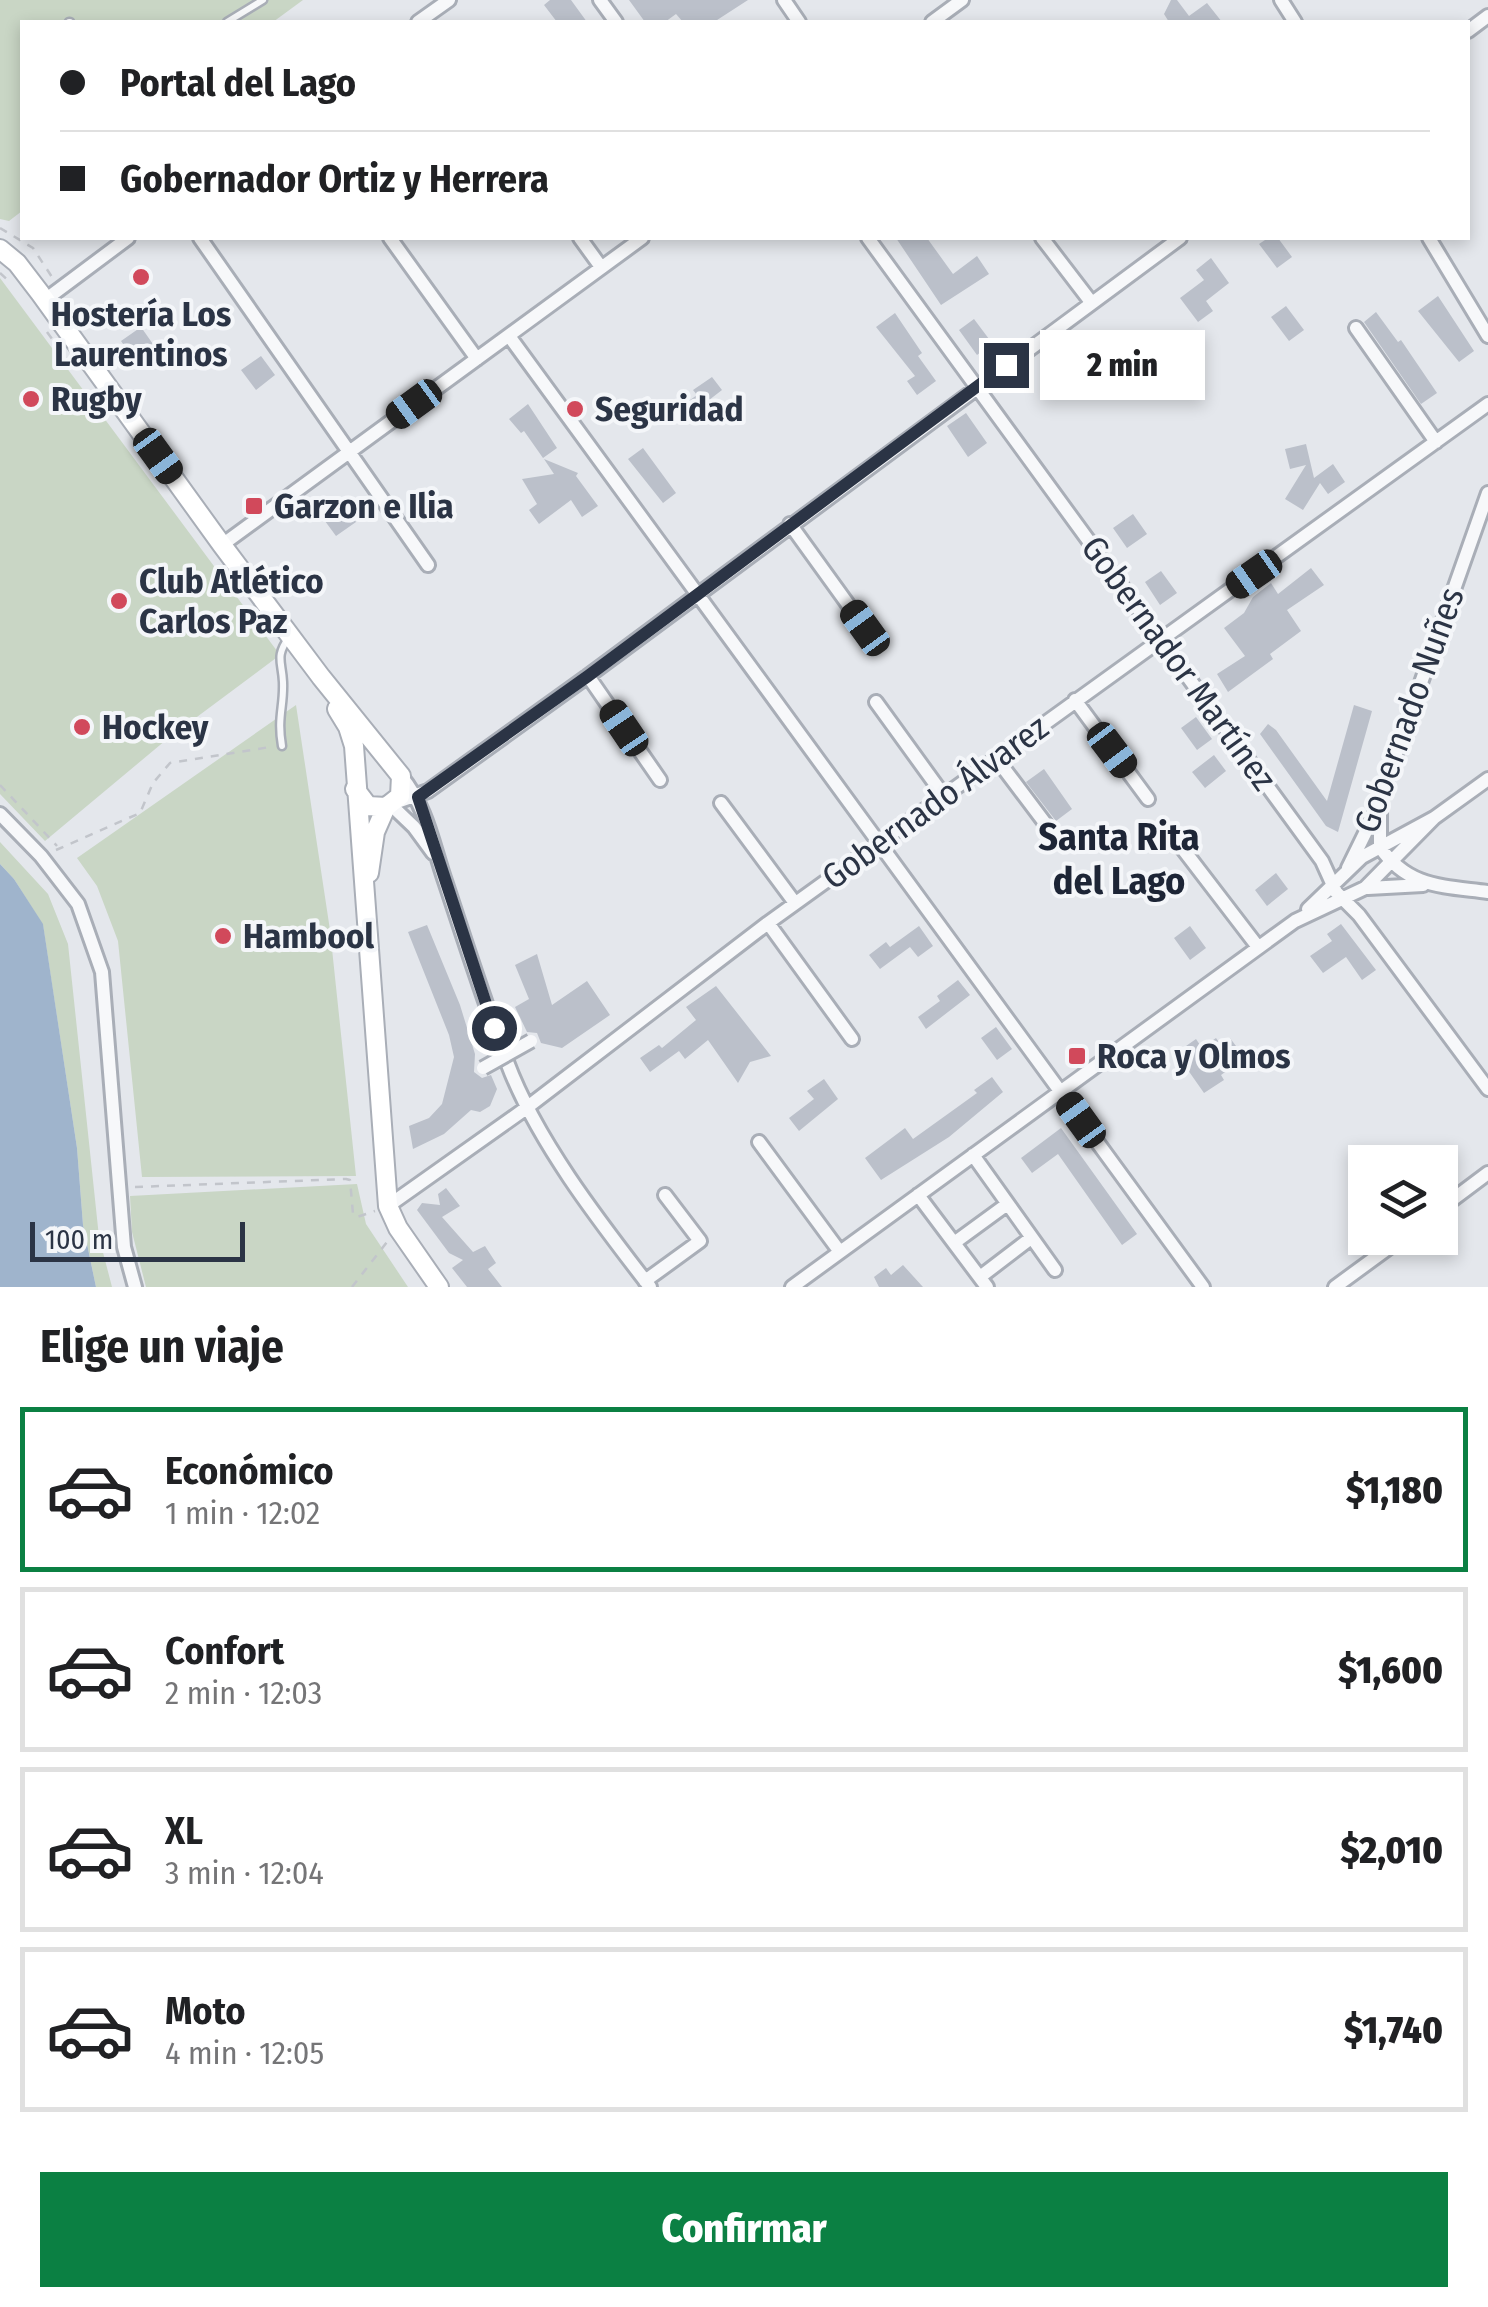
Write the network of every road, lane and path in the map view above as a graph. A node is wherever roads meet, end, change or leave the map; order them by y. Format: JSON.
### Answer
{"nodes":[{"id":1,"x":263,"y":0,"type":"edge"},
{"id":2,"x":449,"y":0,"type":"edge"},
{"id":3,"x":962,"y":0,"type":"edge"},
{"id":4,"x":230,"y":20,"type":"edge"},
{"id":5,"x":424,"y":20,"type":"edge"},
{"id":6,"x":935,"y":20,"type":"edge"},
{"id":7,"x":0,"y":228,"type":"edge"},
{"id":8,"x":125,"y":240,"type":"edge"},
{"id":9,"x":201,"y":240,"type":"edge"},
{"id":10,"x":391,"y":240,"type":"edge"},
{"id":11,"x":581,"y":240,"type":"edge"},
{"id":12,"x":639,"y":240,"type":"edge"},
{"id":13,"x":869,"y":240,"type":"edge"},
{"id":14,"x":1044,"y":240,"type":"edge"},
{"id":15,"x":1177,"y":240,"type":"edge"},
{"id":16,"x":1429,"y":240,"type":"edge"},
{"id":17,"x":0,"y":250,"type":"edge"},
{"id":18,"x":600,"y":267,"type":"junction"},
{"id":19,"x":55,"y":282,"type":"dead end"},
{"id":20,"x":45,"y":300,"type":"junction"},
{"id":21,"x":1091,"y":302,"type":"junction"},
{"id":22,"x":1356,"y":328,"type":"dead end"},
{"id":23,"x":508,"y":336,"type":"junction"},
{"id":24,"x":1488,"y":336,"type":"edge"},
{"id":25,"x":476,"y":359,"type":"junction"},
{"id":26,"x":978,"y":386,"type":"junction"},
{"id":27,"x":1488,"y":404,"type":"edge"},
{"id":28,"x":1436,"y":442,"type":"junction"},
{"id":29,"x":351,"y":450,"type":"junction"},
{"id":30,"x":1488,"y":493,"type":"edge"},
{"id":31,"x":790,"y":524,"type":"junction"},
{"id":32,"x":222,"y":545,"type":"junction"},
{"id":33,"x":428,"y":565,"type":"dead end"},
{"id":34,"x":698,"y":592,"type":"junction"},
{"id":35,"x":865,"y":628,"type":"dead end"},
{"id":36,"x":290,"y":636,"type":"junction"},
{"id":37,"x":1162,"y":639,"type":"junction"},
{"id":38,"x":588,"y":676,"type":"junction"},
{"id":39,"x":321,"y":678,"type":"junction"},
{"id":40,"x":1075,"y":700,"type":"junction"},
{"id":41,"x":876,"y":702,"type":"dead end"},
{"id":42,"x":282,"y":746,"type":"joint"},
{"id":43,"x":996,"y":758,"type":"junction"},
{"id":44,"x":399,"y":772,"type":"junction"},
{"id":45,"x":1488,"y":779,"type":"edge"},
{"id":46,"x":660,"y":780,"type":"dead end"},
{"id":47,"x":0,"y":785,"type":"edge"},
{"id":48,"x":355,"y":786,"type":"junction"},
{"id":49,"x":1383,"y":790,"type":"junction"},
{"id":50,"x":944,"y":796,"type":"junction"},
{"id":51,"x":418,"y":797,"type":"junction"},
{"id":52,"x":1148,"y":799,"type":"dead end"},
{"id":53,"x":721,"y":803,"type":"dead end"},
{"id":54,"x":390,"y":805,"type":"junction"},
{"id":55,"x":0,"y":814,"type":"edge"},
{"id":56,"x":1434,"y":818,"type":"junction"},
{"id":57,"x":1050,"y":831,"type":"dead end"},
{"id":58,"x":1176,"y":840,"type":"dead end"},
{"id":59,"x":878,"y":844,"type":"junction"},
{"id":60,"x":1380,"y":847,"type":"junction"},
{"id":61,"x":59,"y":848,"type":"junction"},
{"id":62,"x":41,"y":856,"type":"junction"},
{"id":63,"x":437,"y":859,"type":"junction"},
{"id":64,"x":1392,"y":864,"type":"junction"},
{"id":65,"x":1348,"y":868,"type":"junction"},
{"id":66,"x":1332,"y":886,"type":"junction"},
{"id":67,"x":1440,"y":886,"type":"junction"},
{"id":68,"x":1365,"y":888,"type":"junction"},
{"id":69,"x":1488,"y":892,"type":"edge"},
{"id":70,"x":366,"y":893,"type":"junction"},
{"id":71,"x":1341,"y":898,"type":"junction"},
{"id":72,"x":795,"y":904,"type":"junction"},
{"id":73,"x":1295,"y":921,"type":"junction"},
{"id":74,"x":768,"y":923,"type":"junction"},
{"id":75,"x":1258,"y":947,"type":"junction"},
{"id":76,"x":852,"y":1039,"type":"dead end"},
{"id":77,"x":531,"y":1041,"type":"dead end"},
{"id":78,"x":483,"y":1068,"type":"dead end"},
{"id":79,"x":1488,"y":1090,"type":"edge"},
{"id":80,"x":1061,"y":1092,"type":"junction"},
{"id":81,"x":525,"y":1108,"type":"junction"},
{"id":82,"x":759,"y":1142,"type":"dead end"},
{"id":83,"x":973,"y":1155,"type":"junction"},
{"id":84,"x":1488,"y":1173,"type":"edge"},
{"id":85,"x":118,"y":1187,"type":"junction"},
{"id":86,"x":664,"y":1195,"type":"dead end"},
{"id":87,"x":918,"y":1195,"type":"junction"},
{"id":88,"x":1458,"y":1196,"type":"edge"},
{"id":89,"x":388,"y":1206,"type":"junction"},
{"id":90,"x":1006,"y":1206,"type":"junction"},
{"id":91,"x":1031,"y":1238,"type":"junction"},
{"id":92,"x":388,"y":1241,"type":"dead end"},
{"id":93,"x":954,"y":1243,"type":"junction"},
{"id":94,"x":840,"y":1252,"type":"junction"},
{"id":95,"x":1379,"y":1255,"type":"edge"},
{"id":96,"x":1055,"y":1270,"type":"dead end"},
{"id":97,"x":983,"y":1282,"type":"edge"},
{"id":98,"x":648,"y":1284,"type":"edge"},
{"id":99,"x":135,"y":1287,"type":"edge"},
{"id":100,"x":352,"y":1287,"type":"edge"},
{"id":101,"x":439,"y":1287,"type":"edge"},
{"id":102,"x":792,"y":1287,"type":"edge"},
{"id":103,"x":1203,"y":1287,"type":"edge"},
{"id":104,"x":1335,"y":1287,"type":"edge"}],
"edges":[{"from":1,"to":4,"type":"lane"},
{"from":2,"to":5,"type":"street"},
{"from":3,"to":6,"type":"street"},
{"from":7,"to":19,"type":"path"},
{"from":8,"to":20,"type":"street"},
{"from":9,"to":29,"type":"street"},
{"from":10,"to":25,"type":"street"},
{"from":11,"to":18,"type":"street"},
{"from":12,"to":18,"type":"street"},
{"from":13,"to":26,"type":"street","name":"Gobernador Martínez"},
{"from":14,"to":21,"type":"street"},
{"from":15,"to":21,"type":"street"},
{"from":16,"to":24,"type":"street"},
{"from":17,"to":20,"type":"main road"},
{"from":18,"to":23,"type":"street"},
{"from":20,"to":32,"type":"main road"},
{"from":21,"to":26,"type":"street"},
{"from":22,"to":28,"type":"street"},
{"from":23,"to":25,"type":"street"},
{"from":23,"to":34,"type":"street"},
{"from":25,"to":29,"type":"street"},
{"from":26,"to":31,"type":"street"},
{"from":26,"to":37,"type":"street","name":"Gobernador Martínez"},
{"from":27,"to":28,"type":"street","name":"Gobernado Álvarez"},
{"from":28,"to":37,"type":"street","name":"Gobernado Álvarez"},
{"from":29,"to":32,"type":"street"},
{"from":29,"to":33,"type":"street"},
{"from":30,"to":49,"type":"street","name":"Gobernado Nuñes"},
{"from":31,"to":34,"type":"street"},
{"from":31,"to":35,"type":"street"},
{"from":32,"to":36,"type":"main road"},
{"from":34,"to":38,"type":"street"},
{"from":34,"to":59,"type":"street"},
{"from":36,"to":39,"type":"main road"},
{"from":36,"to":42,"type":"lane"},
{"from":37,"to":40,"type":"street","name":"Gobernado Álvarez"},
{"from":37,"to":66,"type":"street","name":"Gobernador Martínez"},
{"from":38,"to":46,"type":"street"},
{"from":38,"to":51,"type":"street"},
{"from":39,"to":44,"type":"main road"},
{"from":39,"to":48,"type":"main road"},
{"from":40,"to":43,"type":"street","name":"Gobernado Álvarez"},
{"from":40,"to":52,"type":"street"},
{"from":41,"to":50,"type":"street"},
{"from":42,"to":61,"type":"path"},
{"from":43,"to":50,"type":"street","name":"Gobernado Álvarez"},
{"from":43,"to":57,"type":"street"},
{"from":44,"to":48,"type":"main road"},
{"from":44,"to":51,"type":"street"},
{"from":44,"to":54,"type":"main road"},
{"from":45,"to":56,"type":"street"},
{"from":47,"to":61,"type":"path"},
{"from":48,"to":54,"type":"main road"},
{"from":48,"to":70,"type":"main road"},
{"from":49,"to":60,"type":"street"},
{"from":49,"to":65,"type":"street","name":"Gobernado Nuñes"},
{"from":50,"to":59,"type":"street","name":"Gobernado Álvarez"},
{"from":51,"to":54,"type":"street"},
{"from":51,"to":63,"type":"street"},
{"from":53,"to":72,"type":"street"},
{"from":54,"to":63,"type":"street"},
{"from":54,"to":70,"type":"main road"},
{"from":55,"to":62,"type":"street"},
{"from":56,"to":60,"type":"street"},
{"from":56,"to":64,"type":"street"},
{"from":58,"to":75,"type":"street"},
{"from":59,"to":72,"type":"street","name":"Gobernado Álvarez"},
{"from":59,"to":80,"type":"street"},
{"from":60,"to":64,"type":"street"},
{"from":60,"to":65,"type":"street"},
{"from":61,"to":62,"type":"path"},
{"from":62,"to":85,"type":"street"},
{"from":63,"to":81,"type":"street"},
{"from":64,"to":67,"type":"street"},
{"from":64,"to":68,"type":"street"},
{"from":65,"to":66,"type":"street"},
{"from":66,"to":71,"type":"street","name":"Gobernador Martínez"},
{"from":66,"to":73,"type":"street"},
{"from":67,"to":68,"type":"street","name":"Gobernado Nuñes"},
{"from":67,"to":69,"type":"street"},
{"from":68,"to":71,"type":"street"},
{"from":70,"to":89,"type":"main road"},
{"from":71,"to":73,"type":"street"},
{"from":71,"to":79,"type":"street","name":"Gobernador Martínez"},
{"from":72,"to":74,"type":"street","name":"Gobernado Álvarez"},
{"from":73,"to":75,"type":"street"},
{"from":74,"to":76,"type":"street"},
{"from":74,"to":81,"type":"street","name":"Gobernado Álvarez"},
{"from":75,"to":80,"type":"street"},
{"from":77,"to":78,"type":"street","bridge":true},
{"from":80,"to":83,"type":"street"},
{"from":80,"to":103,"type":"street"},
{"from":81,"to":89,"type":"street","name":"Gobernado Álvarez"},
{"from":81,"to":98,"type":"street"},
{"from":82,"to":94,"type":"street"},
{"from":83,"to":87,"type":"street"},
{"from":83,"to":90,"type":"street"},
{"from":84,"to":88,"type":"street"},
{"from":85,"to":89,"type":"path"},
{"from":85,"to":99,"type":"street"},
{"from":86,"to":98,"type":"street"},
{"from":87,"to":93,"type":"street"},
{"from":87,"to":94,"type":"street"},
{"from":89,"to":101,"type":"main road"},
{"from":90,"to":91,"type":"street"},
{"from":90,"to":93,"type":"street"},
{"from":91,"to":96,"type":"street"},
{"from":91,"to":97,"type":"street"},
{"from":92,"to":100,"type":"path"},
{"from":93,"to":97,"type":"street"},
{"from":94,"to":102,"type":"street"},
{"from":95,"to":104,"type":"street"}]}
